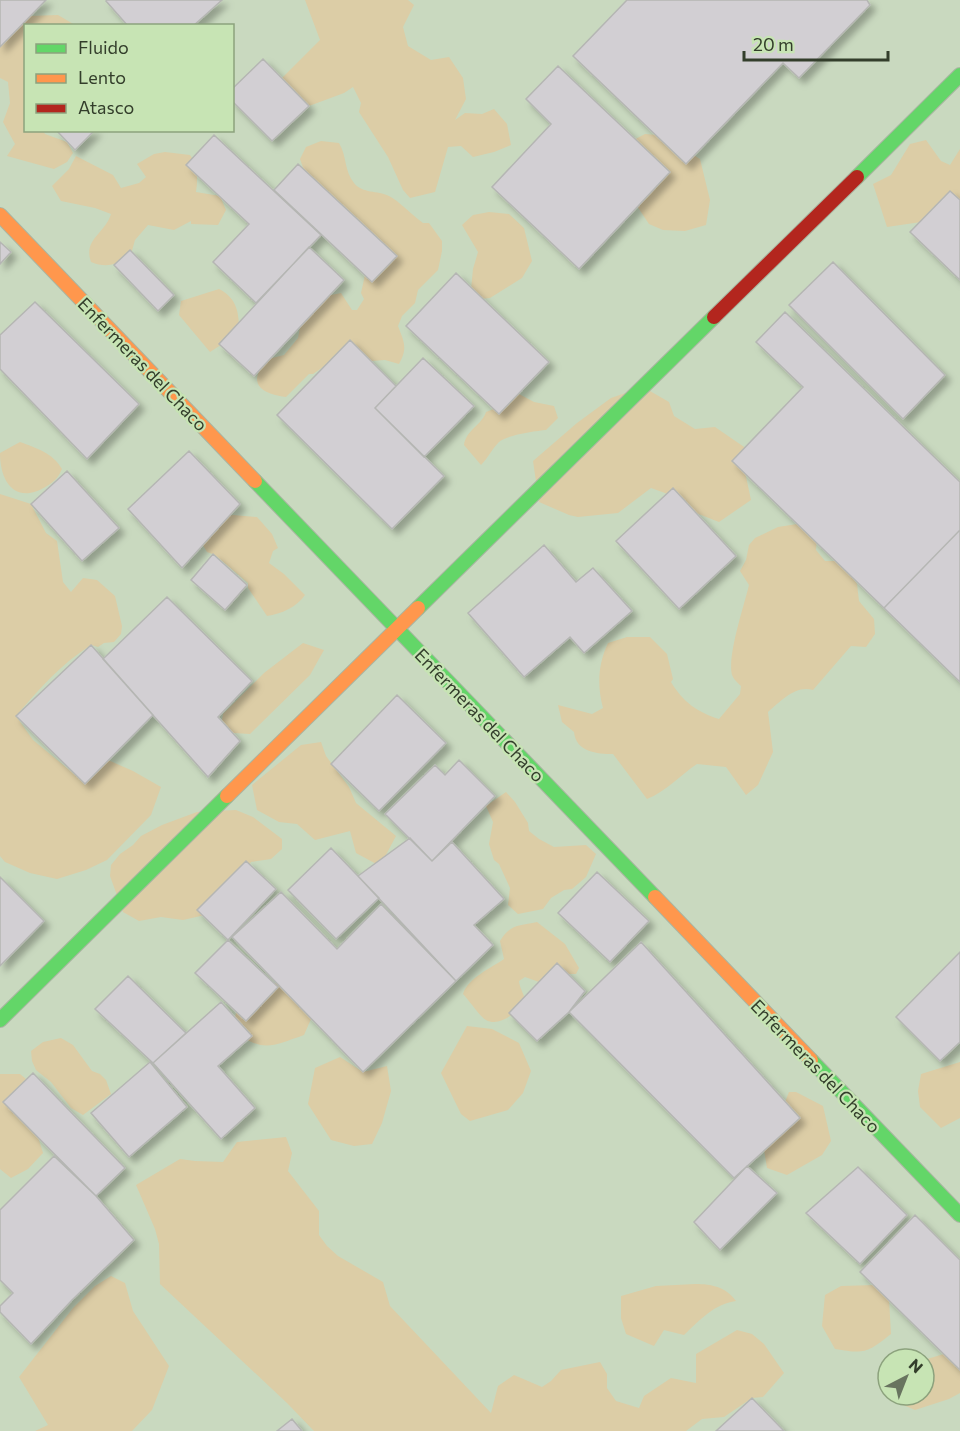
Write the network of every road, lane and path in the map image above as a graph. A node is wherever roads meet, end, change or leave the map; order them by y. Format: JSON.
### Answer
{"nodes":[{"id":1,"x":960,"y":75,"type":"edge"},
{"id":2,"x":0,"y":215,"type":"edge"},
{"id":3,"x":397,"y":629,"type":"junction"},
{"id":4,"x":0,"y":1020,"type":"edge"},
{"id":5,"x":960,"y":1215,"type":"edge"}],
"edges":[{"from":1,"to":3,"type":"main road"},
{"from":2,"to":3,"type":"main road","name":"Enfermeras del Chaco"},
{"from":3,"to":4,"type":"main road"},
{"from":3,"to":5,"type":"main road","name":"Enfermeras del Chaco"}]}
